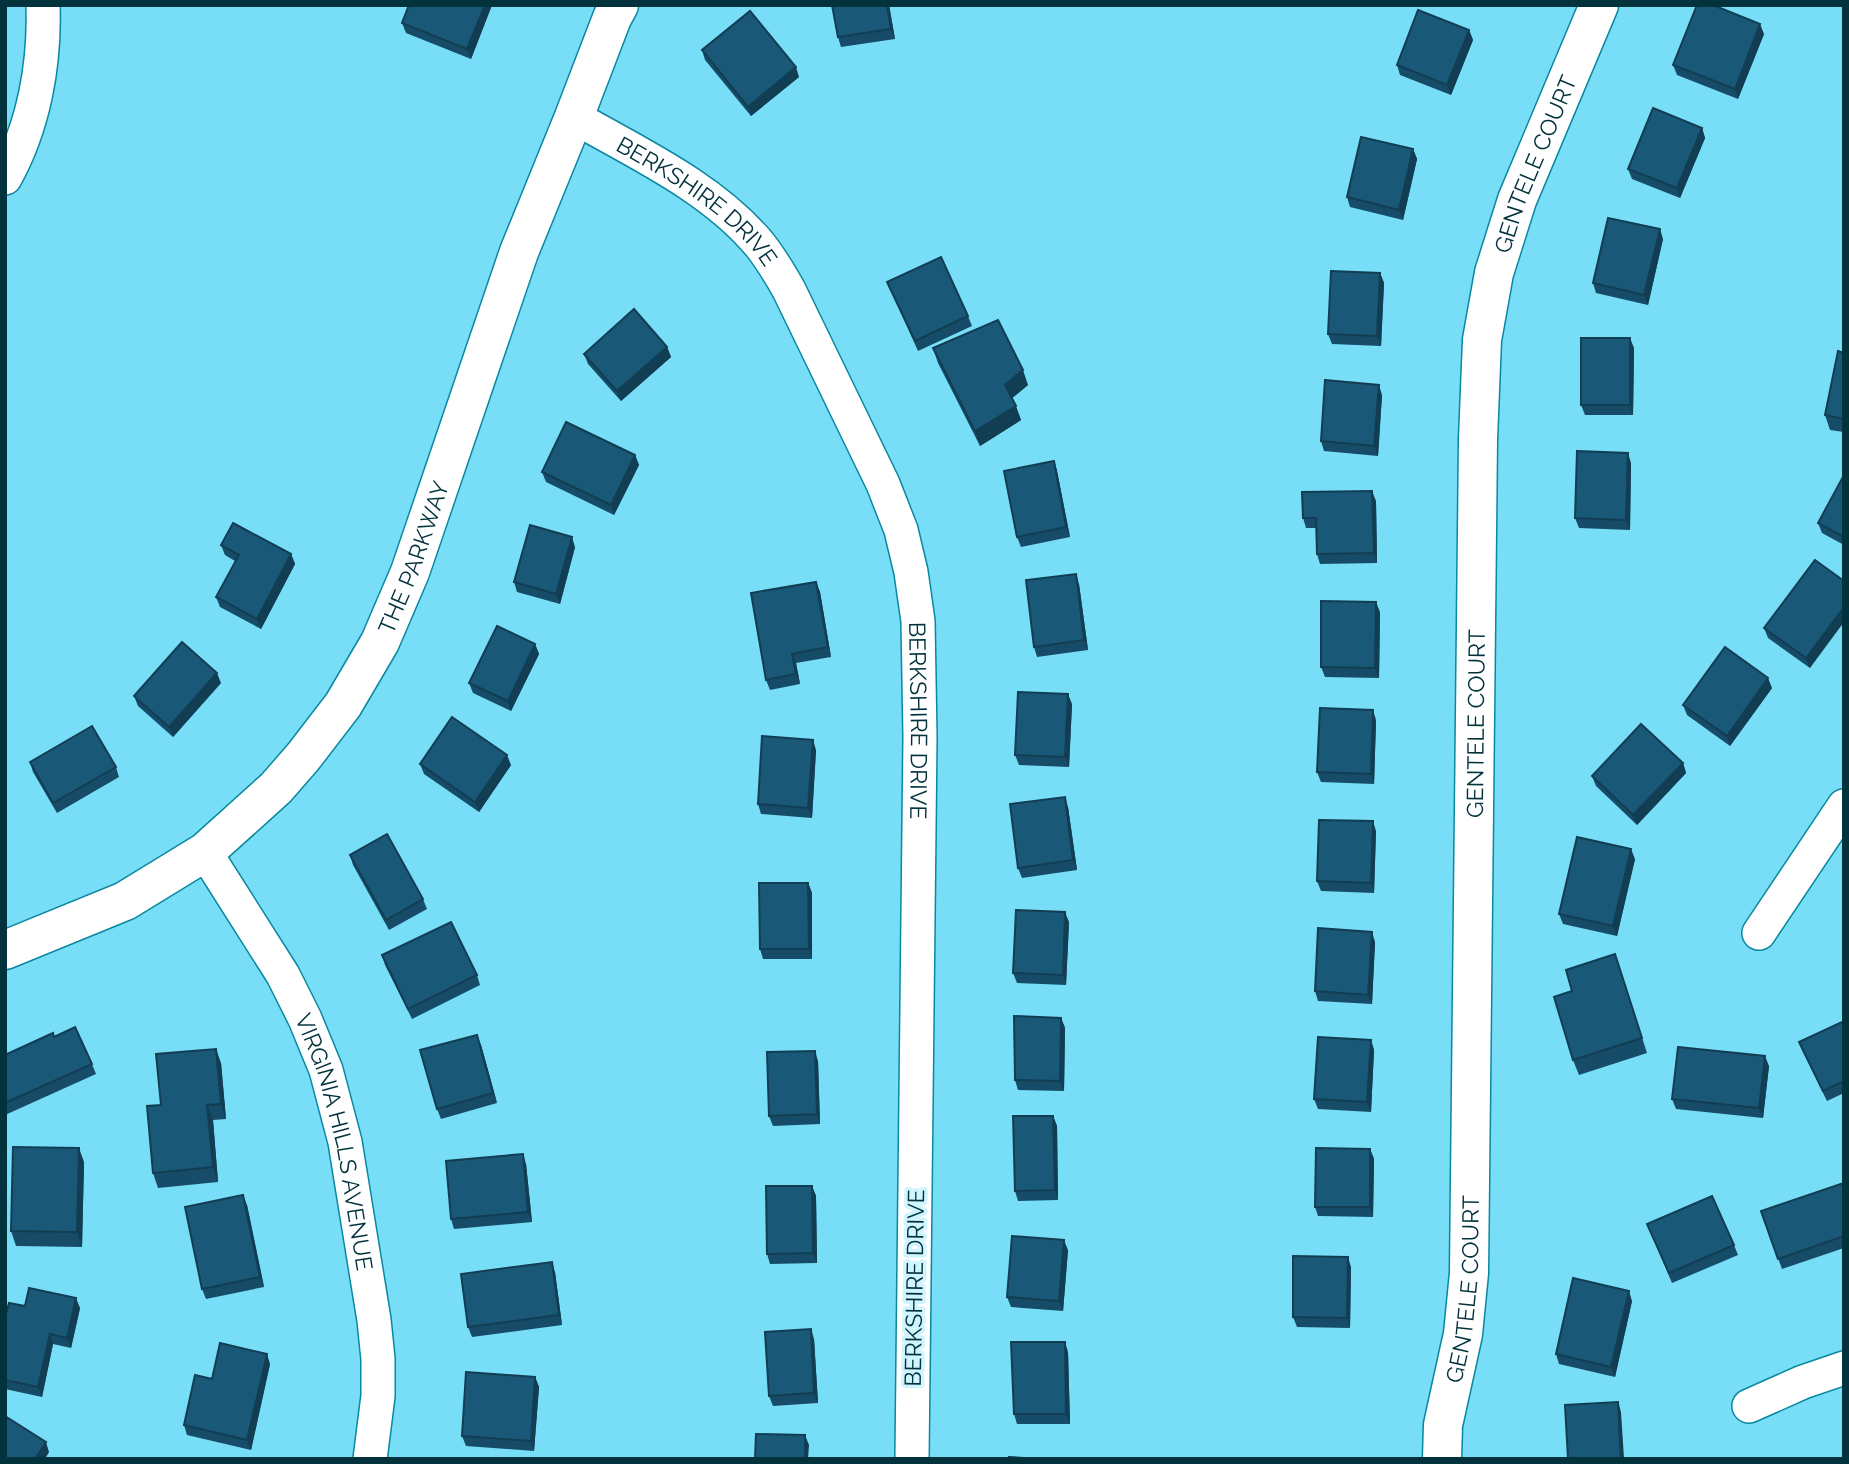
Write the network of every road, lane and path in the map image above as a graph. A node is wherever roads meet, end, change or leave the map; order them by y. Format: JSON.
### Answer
{"nodes":[{"id":1,"x":43,"y":5,"type":"edge"},
{"id":2,"x":620,"y":5,"type":"edge"},
{"id":3,"x":1599,"y":5,"type":"edge"},
{"id":4,"x":574,"y":117,"type":"junction"},
{"id":5,"x":5,"y":178,"type":"edge"},
{"id":6,"x":1844,"y":806,"type":"edge"},
{"id":7,"x":205,"y":852,"type":"junction"},
{"id":8,"x":1759,"y":933,"type":"dead end"},
{"id":9,"x":5,"y":950,"type":"edge"},
{"id":10,"x":1844,"y":1368,"type":"edge"},
{"id":11,"x":1749,"y":1406,"type":"dead end"},
{"id":12,"x":370,"y":1459,"type":"edge"},
{"id":13,"x":912,"y":1459,"type":"edge"},
{"id":14,"x":1441,"y":1459,"type":"edge"}],
"edges":[{"from":1,"to":5,"type":"street"},
{"from":2,"to":4,"type":"street","name":"THE PARKWAY"},
{"from":3,"to":14,"type":"street","name":"GENTELE COURT"},
{"from":4,"to":7,"type":"street","name":"THE PARKWAY"},
{"from":4,"to":13,"type":"street","name":"BERKSHIRE DRIVE"},
{"from":6,"to":8,"type":"street"},
{"from":7,"to":9,"type":"street","name":"THE PARKWAY"},
{"from":7,"to":12,"type":"street","name":"VIRGINIA HILLS AVENUE"},
{"from":10,"to":11,"type":"street"}]}
